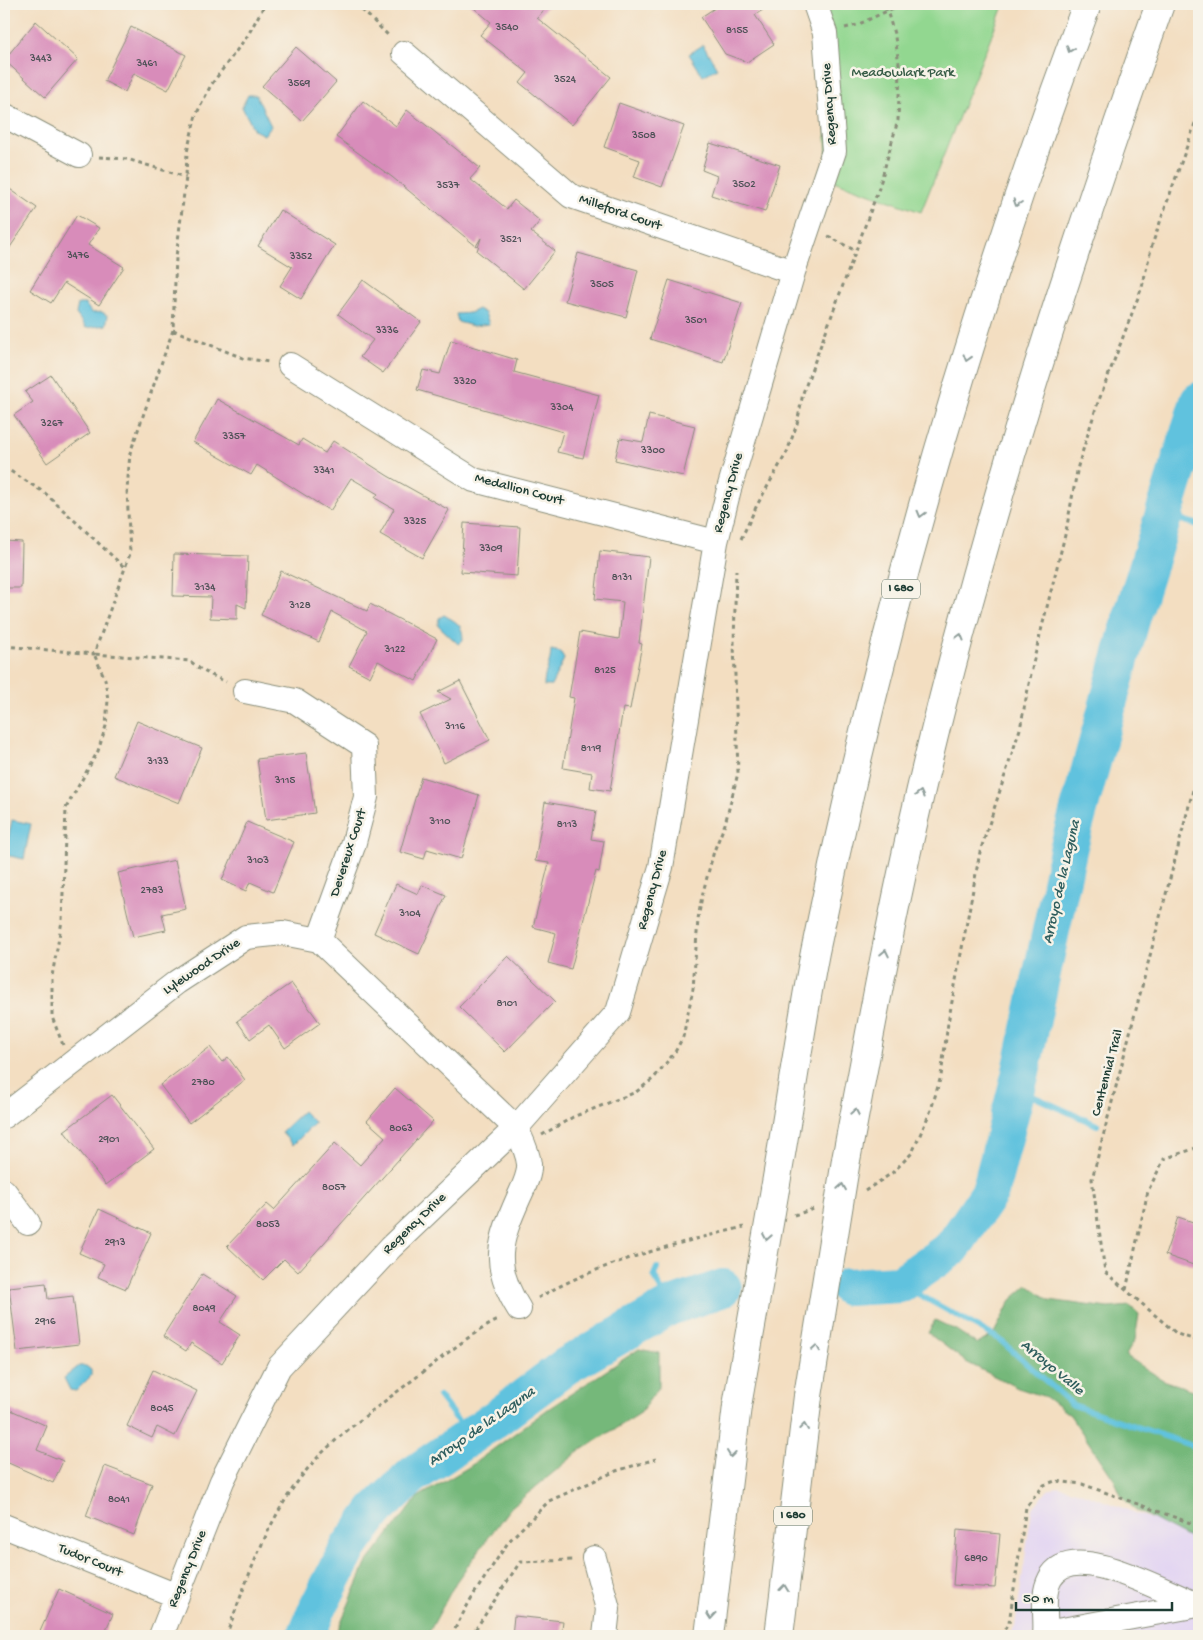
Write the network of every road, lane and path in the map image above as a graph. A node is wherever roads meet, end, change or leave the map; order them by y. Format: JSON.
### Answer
{"nodes":[{"id":1,"x":266,"y":4,"type":"edge"},
{"id":2,"x":356,"y":4,"type":"edge"},
{"id":3,"x":815,"y":4,"type":"edge"},
{"id":4,"x":885,"y":4,"type":"edge"},
{"id":5,"x":902,"y":4,"type":"edge"},
{"id":6,"x":1087,"y":4,"type":"edge"},
{"id":7,"x":1160,"y":4,"type":"edge"},
{"id":8,"x":888,"y":10,"type":"junction"},
{"id":9,"x":825,"y":33,"type":"junction"},
{"id":10,"x":404,"y":52,"type":"joint"},
{"id":11,"x":4,"y":114,"type":"edge"},
{"id":12,"x":79,"y":154,"type":"joint"},
{"id":13,"x":186,"y":177,"type":"junction"},
{"id":14,"x":808,"y":226,"type":"junction"},
{"id":15,"x":854,"y":250,"type":"junction"},
{"id":16,"x":792,"y":272,"type":"junction"},
{"id":17,"x":173,"y":330,"type":"junction"},
{"id":18,"x":290,"y":365,"type":"joint"},
{"id":19,"x":4,"y":467,"type":"edge"},
{"id":20,"x":740,"y":541,"type":"dead end"},
{"id":21,"x":716,"y":542,"type":"junction"},
{"id":22,"x":124,"y":567,"type":"junction"},
{"id":23,"x":736,"y":568,"type":"dead end"},
{"id":24,"x":4,"y":646,"type":"edge"},
{"id":25,"x":94,"y":654,"type":"junction"},
{"id":26,"x":245,"y":691,"type":"joint"},
{"id":27,"x":1199,"y":767,"type":"edge"},
{"id":28,"x":319,"y":940,"type":"junction"},
{"id":29,"x":66,"y":1070,"type":"junction"},
{"id":30,"x":4,"y":1116,"type":"edge"},
{"id":31,"x":516,"y":1128,"type":"junction"},
{"id":32,"x":1199,"y":1147,"type":"edge"},
{"id":33,"x":4,"y":1191,"type":"edge"},
{"id":34,"x":28,"y":1223,"type":"dead end"},
{"id":35,"x":1126,"y":1290,"type":"junction"},
{"id":36,"x":519,"y":1309,"type":"dead end"},
{"id":37,"x":1199,"y":1341,"type":"edge"},
{"id":38,"x":656,"y":1459,"type":"dead end"},
{"id":39,"x":4,"y":1526,"type":"edge"},
{"id":40,"x":1199,"y":1526,"type":"edge"},
{"id":41,"x":594,"y":1558,"type":"joint"},
{"id":42,"x":177,"y":1596,"type":"junction"},
{"id":43,"x":1198,"y":1605,"type":"edge"},
{"id":44,"x":1045,"y":1634,"type":"edge"},
{"id":45,"x":161,"y":1636,"type":"edge"},
{"id":46,"x":451,"y":1636,"type":"edge"},
{"id":47,"x":471,"y":1636,"type":"edge"},
{"id":48,"x":605,"y":1636,"type":"edge"},
{"id":49,"x":709,"y":1636,"type":"edge"},
{"id":50,"x":779,"y":1636,"type":"edge"},
{"id":51,"x":1000,"y":1636,"type":"edge"}],
"edges":[{"from":1,"to":13,"type":"path"},
{"from":2,"to":10,"type":"path"},
{"from":3,"to":9,"type":"street","name":"Regency Drive"},
{"from":4,"to":8,"type":"path"},
{"from":5,"to":8,"type":"path"},
{"from":6,"to":49,"type":"highway","number":"I 680","one_way":true,"bridge":true},
{"from":50,"to":7,"type":"highway","number":"I 680","one_way":true,"bridge":true},
{"from":8,"to":9,"type":"path"},
{"from":8,"to":15,"type":"path"},
{"from":9,"to":14,"type":"street","name":"Regency Drive"},
{"from":10,"to":16,"type":"street","name":"Milleford Court"},
{"from":11,"to":12,"type":"street"},
{"from":12,"to":13,"type":"path"},
{"from":13,"to":17,"type":"path"},
{"from":14,"to":15,"type":"path"},
{"from":14,"to":16,"type":"street","name":"Regency Drive"},
{"from":15,"to":20,"type":"path"},
{"from":16,"to":21,"type":"street","name":"Regency Drive"},
{"from":17,"to":18,"type":"path"},
{"from":17,"to":22,"type":"path"},
{"from":18,"to":21,"type":"street","name":"Medallion Court"},
{"from":19,"to":22,"type":"path"},
{"from":21,"to":31,"type":"street","name":"Regency Drive"},
{"from":22,"to":25,"type":"path"},
{"from":23,"to":31,"type":"path"},
{"from":24,"to":25,"type":"path"},
{"from":25,"to":26,"type":"path"},
{"from":25,"to":29,"type":"path"},
{"from":26,"to":28,"type":"street","name":"Devereux Court"},
{"from":27,"to":35,"type":"path","name":"Centennial Trail"},
{"from":28,"to":29,"type":"street","name":"Lylewood Drive"},
{"from":28,"to":31,"type":"street"},
{"from":29,"to":30,"type":"street","name":"Lylewood Drive"},
{"from":31,"to":36,"type":"street"},
{"from":31,"to":42,"type":"street","name":"Regency Drive"},
{"from":32,"to":35,"type":"path"},
{"from":33,"to":34,"type":"street"},
{"from":35,"to":37,"type":"path","name":"Centennial Trail"},
{"from":38,"to":46,"type":"path"},
{"from":39,"to":42,"type":"street","name":"Tudor Court"},
{"from":40,"to":51,"type":"path"},
{"from":41,"to":47,"type":"path"},
{"from":41,"to":48,"type":"street"},
{"from":42,"to":45,"type":"street","name":"Regency Drive"},
{"from":43,"to":44,"type":"street"},
{"from":43,"to":44,"type":"street"}]}
